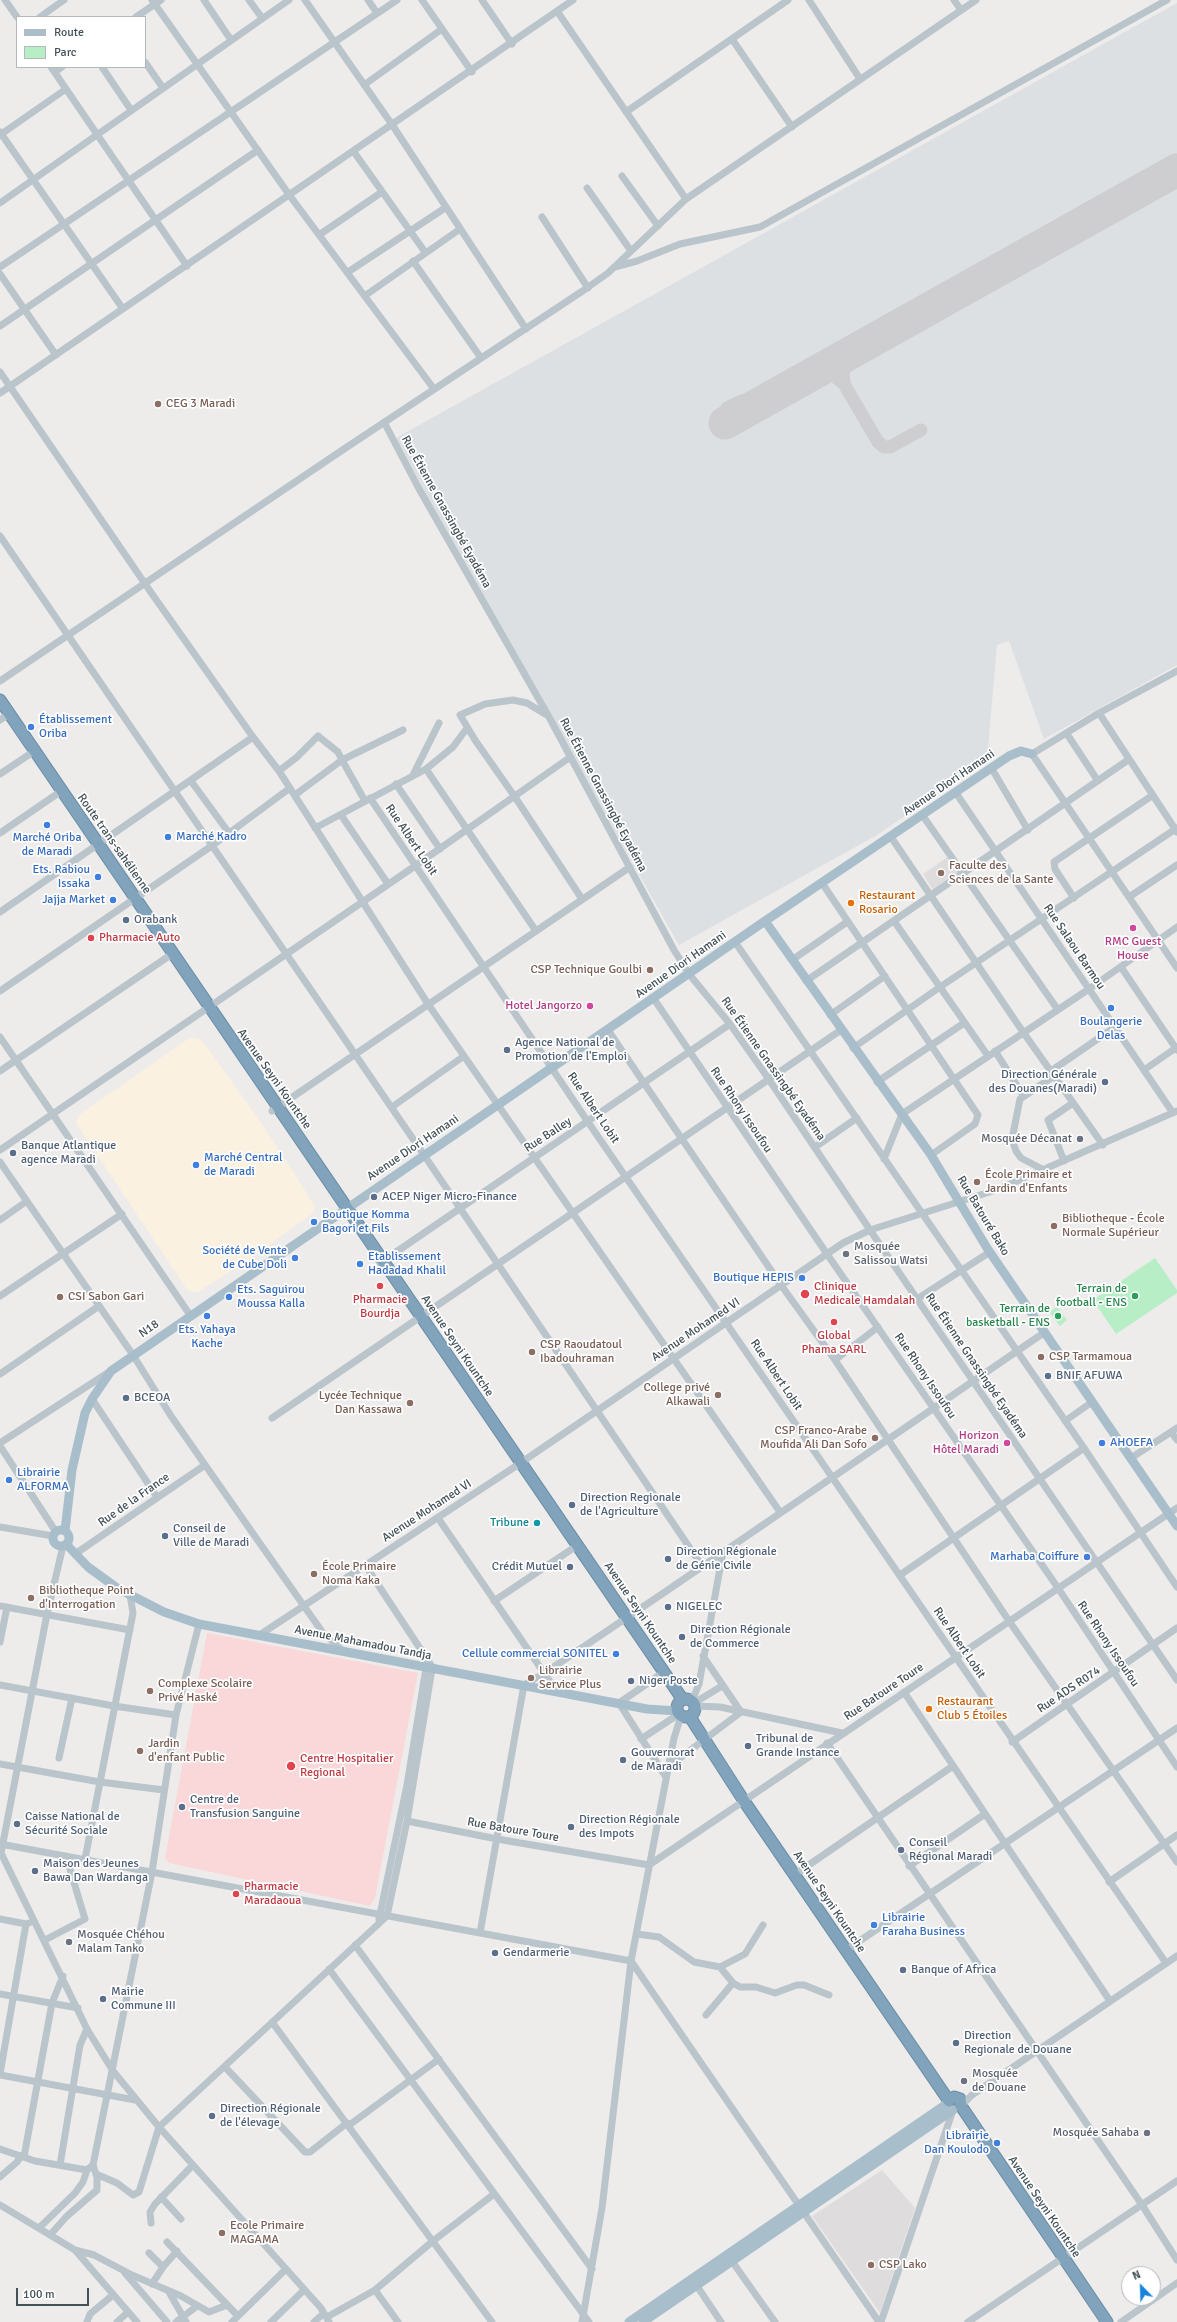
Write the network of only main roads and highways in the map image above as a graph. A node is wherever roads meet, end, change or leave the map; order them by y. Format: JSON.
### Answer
{"nodes":[{"id":1,"x":0,"y":700,"type":"edge"},
{"id":2,"x":4,"y":715,"type":"edge"},
{"id":3,"x":1032,"y":754,"type":"road end"},
{"id":4,"x":97,"y":846,"type":"junction"},
{"id":5,"x":765,"y":921,"type":"junction"},
{"id":6,"x":206,"y":1007,"type":"joint"},
{"id":7,"x":344,"y":1209,"type":"junction"},
{"id":8,"x":1177,"y":1526,"type":"edge"},
{"id":9,"x":58,"y":1533,"type":"junction"},
{"id":10,"x":64,"y":1545,"type":"junction"},
{"id":11,"x":686,"y":1709,"type":"junction"},
{"id":12,"x":747,"y":1799,"type":"junction"},
{"id":13,"x":849,"y":1949,"type":"junction"},
{"id":14,"x":955,"y":2104,"type":"junction"},
{"id":15,"x":730,"y":2259,"type":"junction"},
{"id":16,"x":1061,"y":2261,"type":"junction"},
{"id":17,"x":629,"y":2322,"type":"edge"},
{"id":18,"x":643,"y":2322,"type":"edge"},
{"id":19,"x":1098,"y":2322,"type":"edge"},
{"id":20,"x":1107,"y":2322,"type":"edge"}],
"edges":[{"from":1,"to":2,"type":"highway","name":"Route trans-sahélienne"},
{"from":2,"to":4,"type":"highway","name":"Route trans-sahélienne"},
{"from":2,"to":4,"type":"highway","name":"Route trans-sahélienne"},
{"from":3,"to":5,"type":"main road","name":"Avenue Diori Hamani"},
{"from":4,"to":6,"type":"highway","name":"Route trans-sahélienne"},
{"from":5,"to":7,"type":"main road","name":"Avenue Diori Hamani"},
{"from":5,"to":8,"type":"main road","name":"Rue Batouré Bako"},
{"from":6,"to":7,"type":"highway","name":"Avenue Seyni Kountche"},
{"from":7,"to":9,"type":"main road","name":"N18"},
{"from":7,"to":11,"type":"highway","name":"Avenue Seyni Kountche"},
{"from":9,"to":10,"type":"main road","name":"Avenue Mahamadou Tandja"},
{"from":9,"to":10,"type":"main road","name":"N18"},
{"from":10,"to":11,"type":"main road","name":"Avenue Mahamadou Tandja"},
{"from":11,"to":12,"type":"highway","name":"Avenue Seyni Kountche"},
{"from":12,"to":13,"type":"highway","name":"Avenue Seyni Kountche"},
{"from":12,"to":13,"type":"highway","name":"Avenue Seyni Kountche"},
{"from":13,"to":14,"type":"highway","name":"Avenue Seyni Kountche"},
{"from":14,"to":15,"type":"main road"},
{"from":14,"to":16,"type":"highway","name":"Avenue Seyni Kountche"},
{"from":15,"to":17,"type":"main road"},
{"from":15,"to":18,"type":"main road"},
{"from":16,"to":19,"type":"highway","name":"Avenue Seyni Kountche"},
{"from":16,"to":20,"type":"highway","name":"Avenue Seyni Kountche"}]}
